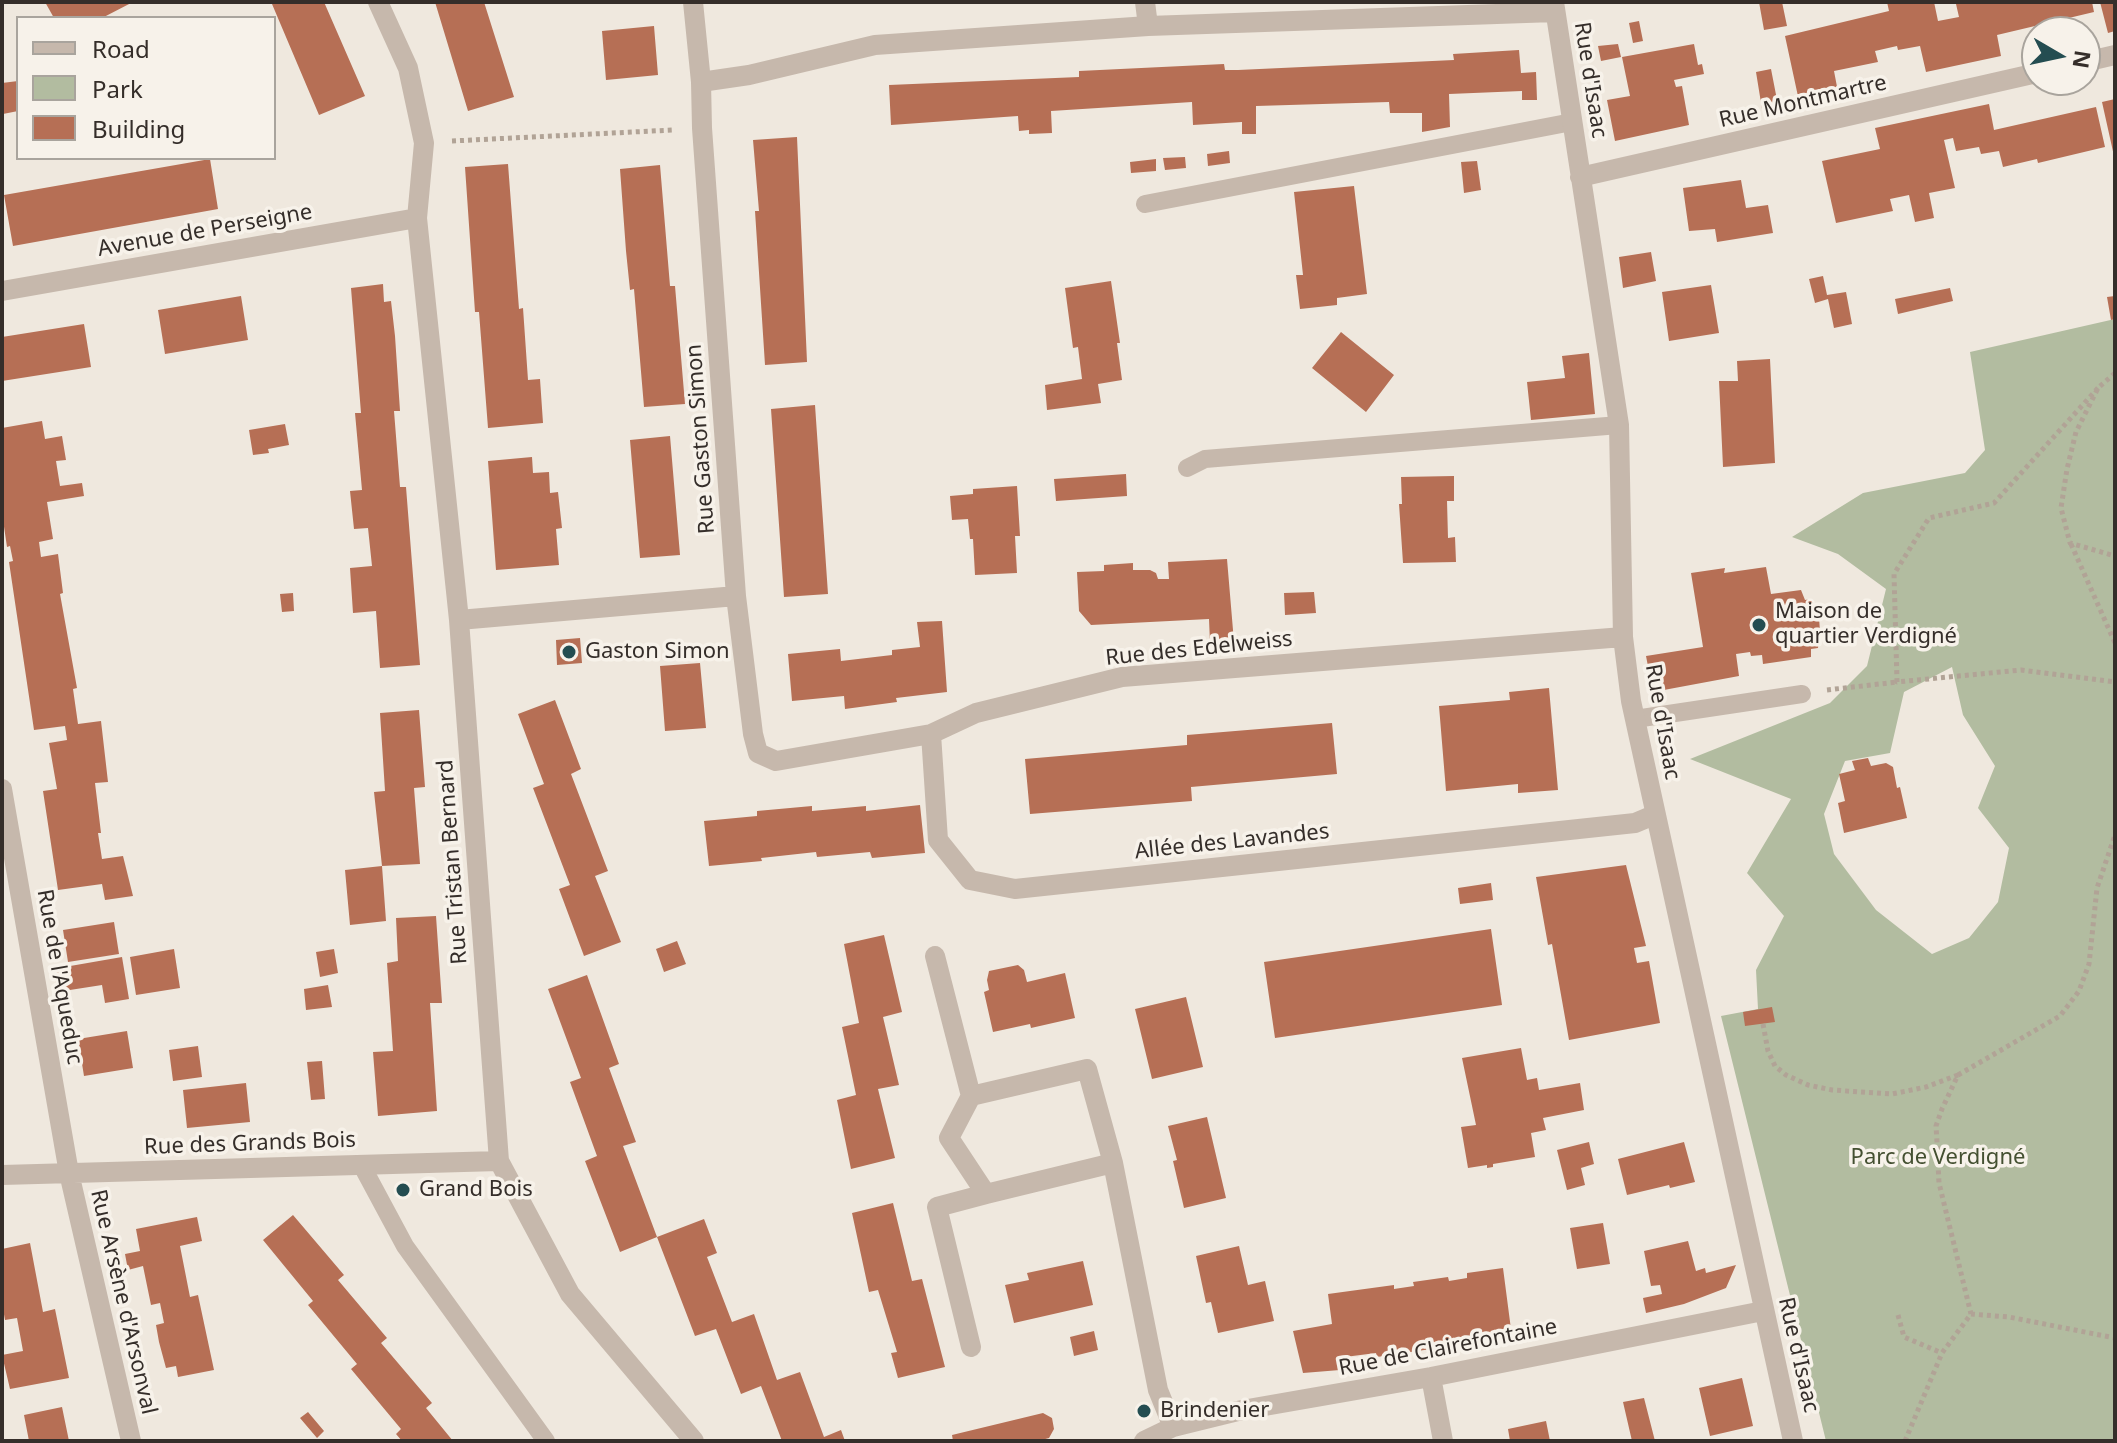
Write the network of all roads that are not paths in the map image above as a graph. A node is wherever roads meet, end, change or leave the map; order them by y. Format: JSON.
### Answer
{"nodes":[{"id":1,"x":378,"y":2,"type":"edge"},
{"id":2,"x":693,"y":2,"type":"edge"},
{"id":3,"x":1145,"y":2,"type":"edge"},
{"id":4,"x":1554,"y":7,"type":"edge"},
{"id":5,"x":1148,"y":26,"type":"junction"},
{"id":6,"x":2021,"y":77,"type":"edge"},
{"id":7,"x":701,"y":82,"type":"junction"},
{"id":8,"x":1572,"y":122,"type":"junction"},
{"id":9,"x":1580,"y":177,"type":"junction"},
{"id":10,"x":1145,"y":204,"type":"dead end"},
{"id":11,"x":417,"y":218,"type":"junction"},
{"id":12,"x":2,"y":291,"type":"edge"},
{"id":13,"x":1619,"y":425,"type":"junction"},
{"id":14,"x":1187,"y":468,"type":"dead end"},
{"id":15,"x":736,"y":596,"type":"junction"},
{"id":16,"x":459,"y":620,"type":"junction"},
{"id":17,"x":1623,"y":637,"type":"junction"},
{"id":18,"x":1802,"y":694,"type":"road end"},
{"id":19,"x":1635,"y":719,"type":"junction"},
{"id":20,"x":931,"y":734,"type":"junction"},
{"id":21,"x":2,"y":789,"type":"edge"},
{"id":22,"x":1654,"y":815,"type":"junction"},
{"id":23,"x":935,"y":956,"type":"dead end"},
{"id":24,"x":971,"y":1096,"type":"junction"},
{"id":25,"x":499,"y":1161,"type":"junction"},
{"id":26,"x":1113,"y":1163,"type":"junction"},
{"id":27,"x":361,"y":1164,"type":"junction"},
{"id":28,"x":69,"y":1173,"type":"junction"},
{"id":29,"x":2,"y":1175,"type":"edge"},
{"id":30,"x":986,"y":1194,"type":"junction"},
{"id":31,"x":1763,"y":1311,"type":"junction"},
{"id":32,"x":971,"y":1347,"type":"dead end"},
{"id":33,"x":1431,"y":1377,"type":"junction"},
{"id":34,"x":1173,"y":1427,"type":"junction"},
{"id":35,"x":131,"y":1441,"type":"edge"},
{"id":36,"x":546,"y":1441,"type":"edge"},
{"id":37,"x":694,"y":1441,"type":"edge"},
{"id":38,"x":1144,"y":1441,"type":"edge"},
{"id":39,"x":1443,"y":1441,"type":"edge"},
{"id":40,"x":1793,"y":1441,"type":"edge"}],
"edges":[{"from":1,"to":11,"type":"street","name":"Rue Tristan Bernard"},
{"from":2,"to":7,"type":"street","name":"Rue Gaston Simon"},
{"from":3,"to":5,"type":"street"},
{"from":4,"to":5,"type":"street"},
{"from":4,"to":8,"type":"street","name":"Rue d'Isaac"},
{"from":5,"to":7,"type":"street"},
{"from":6,"to":9,"type":"street","name":"Rue Montmartre"},
{"from":7,"to":15,"type":"street","name":"Rue Gaston Simon"},
{"from":8,"to":9,"type":"street","name":"Rue d'Isaac"},
{"from":8,"to":10,"type":"lane"},
{"from":9,"to":13,"type":"street","name":"Rue d'Isaac"},
{"from":11,"to":12,"type":"street","name":"Avenue de Perseigne"},
{"from":11,"to":16,"type":"street","name":"Rue Tristan Bernard"},
{"from":13,"to":14,"type":"lane"},
{"from":13,"to":17,"type":"street","name":"Rue d'Isaac"},
{"from":15,"to":16,"type":"street"},
{"from":15,"to":20,"type":"street","name":"Rue des Edelweiss"},
{"from":16,"to":25,"type":"street","name":"Rue Tristan Bernard"},
{"from":17,"to":19,"type":"street","name":"Rue d'Isaac"},
{"from":17,"to":20,"type":"street","name":"Rue des Edelweiss"},
{"from":18,"to":19,"type":"lane"},
{"from":19,"to":22,"type":"street","name":"Rue d'Isaac"},
{"from":20,"to":22,"type":"street","name":"Allée des Lavandes"},
{"from":21,"to":28,"type":"street","name":"Rue de l'Aqueduc"},
{"from":22,"to":31,"type":"street","name":"Rue d'Isaac"},
{"from":23,"to":24,"type":"street"},
{"from":24,"to":26,"type":"street"},
{"from":24,"to":30,"type":"street"},
{"from":25,"to":27,"type":"street","name":"Rue des Grands Bois"},
{"from":25,"to":37,"type":"street","name":"Rue Tristan Bernard"},
{"from":26,"to":30,"type":"street"},
{"from":26,"to":34,"type":"street"},
{"from":27,"to":28,"type":"street","name":"Rue des Grands Bois"},
{"from":27,"to":36,"type":"lane"},
{"from":28,"to":29,"type":"street","name":"Rue des Grands Bois"},
{"from":28,"to":35,"type":"street","name":"Rue Arsène d'Arsonval"},
{"from":30,"to":32,"type":"street"},
{"from":31,"to":33,"type":"street","name":"Rue de Clairefontaine"},
{"from":31,"to":40,"type":"street","name":"Rue d'Isaac"},
{"from":33,"to":34,"type":"street","name":"Rue de Clairefontaine"},
{"from":33,"to":39,"type":"street"},
{"from":34,"to":38,"type":"street","name":"Rue de Clairefontaine"}]}
